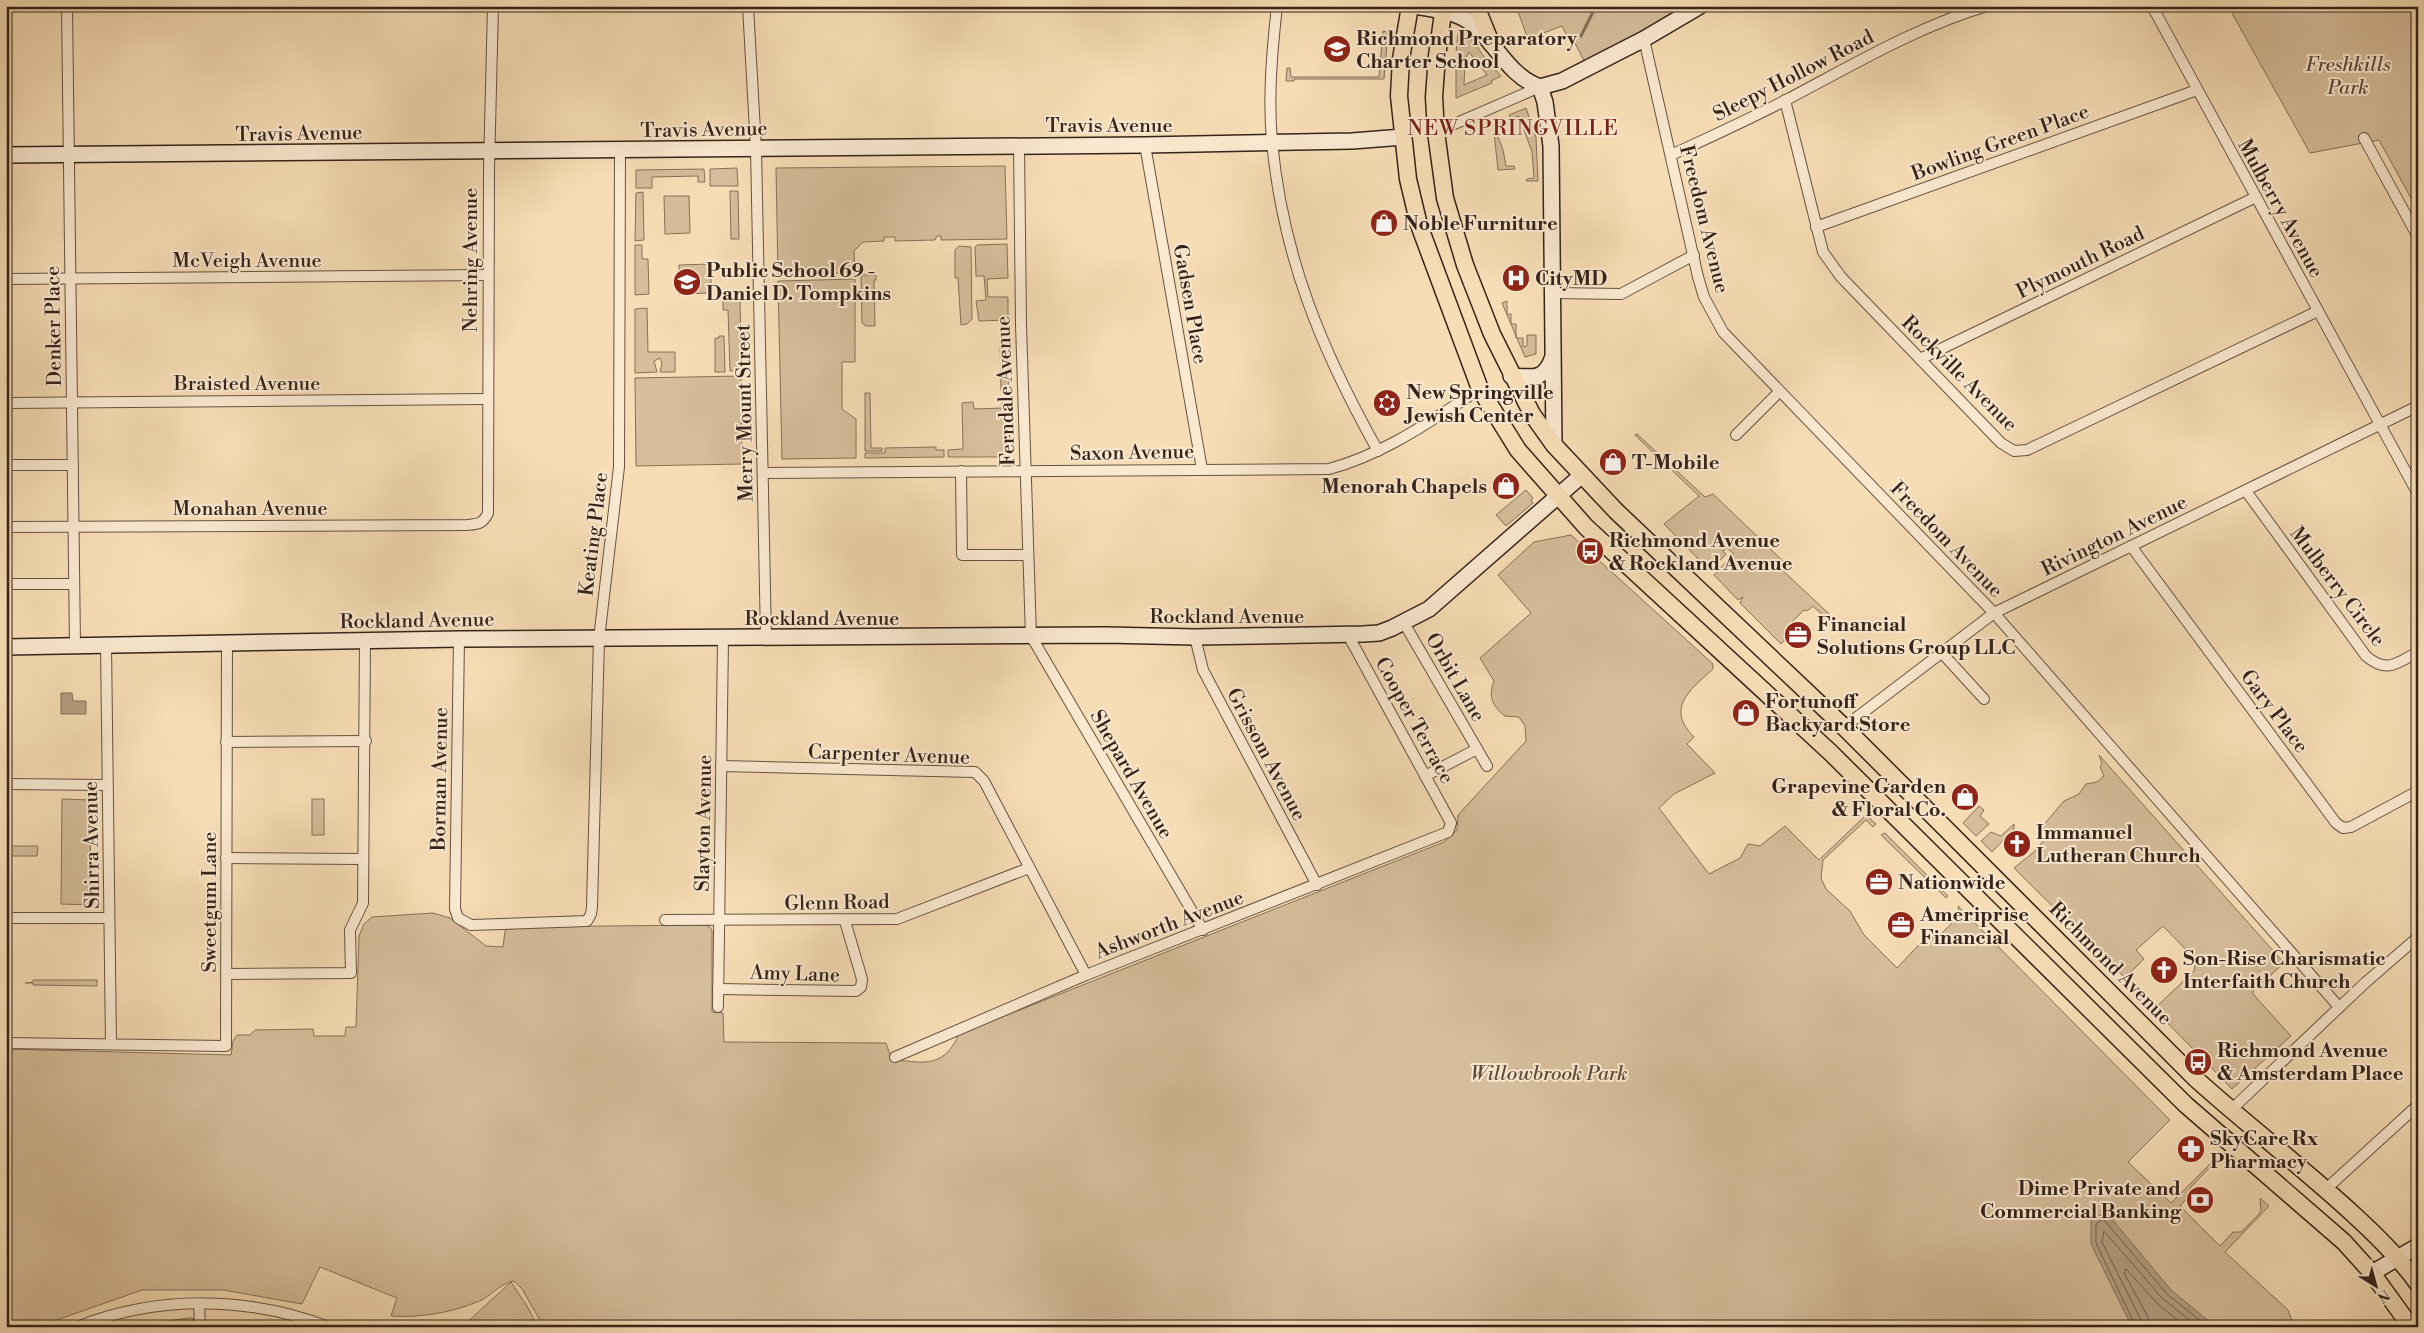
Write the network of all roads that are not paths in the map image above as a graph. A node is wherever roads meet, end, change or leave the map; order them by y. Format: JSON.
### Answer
{"nodes":[{"id":1,"x":67,"y":6,"type":"edge"},
{"id":2,"x":493,"y":6,"type":"edge"},
{"id":3,"x":748,"y":6,"type":"edge"},
{"id":4,"x":1277,"y":6,"type":"edge"},
{"id":5,"x":1410,"y":6,"type":"edge"},
{"id":6,"x":1414,"y":6,"type":"edge"},
{"id":7,"x":1476,"y":6,"type":"edge"},
{"id":8,"x":1700,"y":6,"type":"edge"},
{"id":9,"x":1987,"y":6,"type":"edge"},
{"id":10,"x":2152,"y":6,"type":"edge"},
{"id":11,"x":1444,"y":9,"type":"edge"},
{"id":12,"x":1644,"y":39,"type":"junction"},
{"id":13,"x":1491,"y":43,"type":"junction"},
{"id":14,"x":1540,"y":86,"type":"junction"},
{"id":15,"x":2197,"y":90,"type":"junction"},
{"id":16,"x":1786,"y":100,"type":"junction"},
{"id":17,"x":1436,"y":132,"type":"junction"},
{"id":18,"x":1403,"y":137,"type":"junction"},
{"id":19,"x":2364,"y":138,"type":"dead end"},
{"id":20,"x":1272,"y":143,"type":"junction"},
{"id":21,"x":1145,"y":145,"type":"junction"},
{"id":22,"x":1019,"y":146,"type":"junction"},
{"id":23,"x":756,"y":149,"type":"junction"},
{"id":24,"x":620,"y":150,"type":"junction"},
{"id":25,"x":489,"y":151,"type":"junction"},
{"id":26,"x":69,"y":155,"type":"junction"},
{"id":27,"x":1671,"y":155,"type":"junction"},
{"id":28,"x":6,"y":156,"type":"edge"},
{"id":29,"x":2256,"y":197,"type":"junction"},
{"id":30,"x":1816,"y":227,"type":"junction"},
{"id":31,"x":2418,"y":237,"type":"edge"},
{"id":32,"x":1694,"y":254,"type":"junction"},
{"id":33,"x":488,"y":275,"type":"junction"},
{"id":34,"x":70,"y":278,"type":"junction"},
{"id":35,"x":6,"y":279,"type":"edge"},
{"id":36,"x":1552,"y":294,"type":"junction"},
{"id":37,"x":2318,"y":311,"type":"junction"},
{"id":38,"x":1553,"y":358,"type":"junction"},
{"id":39,"x":1920,"y":359,"type":"junction"},
{"id":40,"x":1511,"y":376,"type":"junction"},
{"id":41,"x":1480,"y":389,"type":"junction"},
{"id":42,"x":1779,"y":392,"type":"junction"},
{"id":43,"x":487,"y":399,"type":"junction"},
{"id":44,"x":72,"y":402,"type":"junction"},
{"id":45,"x":6,"y":403,"type":"edge"},
{"id":46,"x":2418,"y":406,"type":"edge"},
{"id":47,"x":2380,"y":426,"type":"junction"},
{"id":48,"x":1736,"y":434,"type":"dead end"},
{"id":49,"x":1554,"y":445,"type":"junction"},
{"id":50,"x":1378,"y":451,"type":"junction"},
{"id":51,"x":6,"y":465,"type":"edge"},
{"id":52,"x":73,"y":465,"type":"junction"},
{"id":53,"x":1202,"y":469,"type":"junction"},
{"id":54,"x":1026,"y":470,"type":"junction"},
{"id":55,"x":961,"y":471,"type":"junction"},
{"id":56,"x":763,"y":473,"type":"junction"},
{"id":57,"x":1582,"y":475,"type":"junction"},
{"id":58,"x":2246,"y":491,"type":"junction"},
{"id":59,"x":2418,"y":494,"type":"edge"},
{"id":60,"x":1558,"y":497,"type":"junction"},
{"id":61,"x":488,"y":513,"type":"joint"},
{"id":62,"x":73,"y":526,"type":"junction"},
{"id":63,"x":6,"y":527,"type":"edge"},
{"id":64,"x":2131,"y":546,"type":"junction"},
{"id":65,"x":1027,"y":555,"type":"junction"},
{"id":66,"x":6,"y":584,"type":"edge"},
{"id":67,"x":74,"y":584,"type":"junction"},
{"id":68,"x":1994,"y":613,"type":"junction"},
{"id":69,"x":1404,"y":623,"type":"junction"},
{"id":70,"x":1348,"y":634,"type":"junction"},
{"id":71,"x":1031,"y":636,"type":"junction"},
{"id":72,"x":599,"y":638,"type":"junction"},
{"id":73,"x":766,"y":638,"type":"junction"},
{"id":74,"x":1195,"y":638,"type":"junction"},
{"id":75,"x":459,"y":639,"type":"junction"},
{"id":76,"x":722,"y":639,"type":"junction"},
{"id":77,"x":365,"y":641,"type":"junction"},
{"id":78,"x":227,"y":643,"type":"junction"},
{"id":79,"x":106,"y":645,"type":"junction"},
{"id":80,"x":75,"y":646,"type":"junction"},
{"id":81,"x":6,"y":647,"type":"edge"},
{"id":82,"x":2418,"y":652,"type":"edge"},
{"id":83,"x":1942,"y":653,"type":"junction"},
{"id":84,"x":1984,"y":699,"type":"dead end"},
{"id":85,"x":1844,"y":727,"type":"junction"},
{"id":86,"x":366,"y":741,"type":"junction"},
{"id":87,"x":226,"y":742,"type":"junction"},
{"id":88,"x":1477,"y":749,"type":"junction"},
{"id":89,"x":721,"y":766,"type":"junction"},
{"id":90,"x":1487,"y":766,"type":"dead end"},
{"id":91,"x":1425,"y":776,"type":"junction"},
{"id":92,"x":6,"y":784,"type":"edge"},
{"id":93,"x":108,"y":785,"type":"junction"},
{"id":94,"x":2418,"y":791,"type":"edge"},
{"id":95,"x":1451,"y":823,"type":"joint"},
{"id":96,"x":226,"y":858,"type":"junction"},
{"id":97,"x":363,"y":859,"type":"junction"},
{"id":98,"x":1030,"y":868,"type":"junction"},
{"id":99,"x":1317,"y":885,"type":"junction"},
{"id":100,"x":6,"y":918,"type":"edge"},
{"id":101,"x":109,"y":918,"type":"junction"},
{"id":102,"x":458,"y":918,"type":"joint"},
{"id":103,"x":719,"y":919,"type":"junction"},
{"id":104,"x":665,"y":920,"type":"dead end"},
{"id":105,"x":845,"y":921,"type":"junction"},
{"id":106,"x":1203,"y":930,"type":"junction"},
{"id":107,"x":2418,"y":937,"type":"edge"},
{"id":108,"x":227,"y":974,"type":"junction"},
{"id":109,"x":1086,"y":975,"type":"junction"},
{"id":110,"x":718,"y":989,"type":"junction"},
{"id":111,"x":718,"y":1007,"type":"dead end"},
{"id":112,"x":2339,"y":1007,"type":"junction"},
{"id":113,"x":6,"y":1043,"type":"edge"},
{"id":114,"x":111,"y":1044,"type":"junction"},
{"id":115,"x":895,"y":1057,"type":"dead end"},
{"id":116,"x":2418,"y":1105,"type":"edge"},
{"id":117,"x":2231,"y":1110,"type":"junction"},
{"id":118,"x":2326,"y":1189,"type":"junction"},
{"id":119,"x":2418,"y":1246,"type":"edge"},
{"id":120,"x":2397,"y":1258,"type":"junction"},
{"id":121,"x":2372,"y":1273,"type":"junction"},
{"id":122,"x":2418,"y":1284,"type":"edge"},
{"id":123,"x":199,"y":1304,"type":"junction"},
{"id":124,"x":77,"y":1327,"type":"edge"},
{"id":125,"x":200,"y":1327,"type":"edge"},
{"id":126,"x":328,"y":1327,"type":"edge"},
{"id":127,"x":2411,"y":1327,"type":"edge"}],
"edges":[{"from":1,"to":26,"type":"street","name":"Denker Place"},
{"from":2,"to":25,"type":"street","name":"Nehring Avenue"},
{"from":3,"to":23,"type":"street","name":"Merry Mount Street"},
{"from":4,"to":20,"type":"street"},
{"from":5,"to":18,"type":"main road"},
{"from":6,"to":11,"type":"street"},
{"from":7,"to":13,"type":"main road"},
{"from":8,"to":12,"type":"street"},
{"from":9,"to":16,"type":"street","name":"Sleepy Hollow Road"},
{"from":10,"to":15,"type":"street","name":"Mulberry Avenue"},
{"from":11,"to":13,"type":"street"},
{"from":11,"to":17,"type":"main road","name":"Richmond Avenue"},
{"from":12,"to":14,"type":"street"},
{"from":12,"to":27,"type":"street","name":"Freedom Avenue"},
{"from":13,"to":14,"type":"street"},
{"from":14,"to":17,"type":"street"},
{"from":14,"to":36,"type":"street"},
{"from":15,"to":29,"type":"street","name":"Mulberry Avenue"},
{"from":15,"to":30,"type":"street","name":"Bowling Green Place"},
{"from":16,"to":27,"type":"street","name":"Sleepy Hollow Road"},
{"from":16,"to":30,"type":"street","name":"Rockville Avenue"},
{"from":17,"to":40,"type":"main road","name":"Richmond Avenue"},
{"from":18,"to":20,"type":"street","name":"Travis Avenue"},
{"from":18,"to":41,"type":"main road"},
{"from":19,"to":31,"type":"street"},
{"from":20,"to":21,"type":"street","name":"Travis Avenue"},
{"from":20,"to":50,"type":"street"},
{"from":21,"to":22,"type":"street","name":"Travis Avenue"},
{"from":21,"to":53,"type":"street","name":"Gadsen Place"},
{"from":22,"to":23,"type":"street","name":"Travis Avenue"},
{"from":22,"to":54,"type":"street","name":"Ferndale Avenue"},
{"from":23,"to":24,"type":"street","name":"Travis Avenue"},
{"from":23,"to":56,"type":"street","name":"Merry Mount Street"},
{"from":24,"to":25,"type":"street","name":"Travis Avenue"},
{"from":24,"to":72,"type":"street","name":"Keating Place"},
{"from":25,"to":26,"type":"street","name":"Travis Avenue"},
{"from":25,"to":33,"type":"street","name":"Nehring Avenue"},
{"from":26,"to":28,"type":"street","name":"Travis Avenue"},
{"from":26,"to":34,"type":"street","name":"Denker Place"},
{"from":27,"to":32,"type":"street","name":"Freedom Avenue"},
{"from":29,"to":37,"type":"street","name":"Mulberry Avenue"},
{"from":29,"to":39,"type":"street","name":"Plymouth Road"},
{"from":30,"to":39,"type":"street","name":"Rockville Avenue"},
{"from":32,"to":36,"type":"street"},
{"from":32,"to":42,"type":"street","name":"Freedom Avenue"},
{"from":33,"to":34,"type":"street","name":"McVeigh Avenue"},
{"from":33,"to":43,"type":"street","name":"Nehring Avenue"},
{"from":34,"to":35,"type":"street","name":"McVeigh Avenue"},
{"from":34,"to":44,"type":"street","name":"Denker Place"},
{"from":36,"to":38,"type":"street"},
{"from":37,"to":39,"type":"street","name":"Rockville Avenue"},
{"from":37,"to":47,"type":"street","name":"Mulberry Avenue"},
{"from":38,"to":40,"type":"street"},
{"from":38,"to":49,"type":"street"},
{"from":40,"to":49,"type":"main road","name":"Richmond Avenue"},
{"from":41,"to":50,"type":"street","name":"Saxon Avenue"},
{"from":41,"to":60,"type":"main road"},
{"from":42,"to":48,"type":"street"},
{"from":42,"to":68,"type":"street","name":"Freedom Avenue"},
{"from":43,"to":44,"type":"street","name":"Braisted Avenue"},
{"from":43,"to":61,"type":"street","name":"Nehring Avenue"},
{"from":44,"to":45,"type":"street","name":"Braisted Avenue"},
{"from":44,"to":52,"type":"street","name":"Denker Place"},
{"from":46,"to":47,"type":"street","name":"Rivington Avenue"},
{"from":47,"to":58,"type":"street","name":"Rivington Avenue"},
{"from":47,"to":59,"type":"street"},
{"from":49,"to":57,"type":"main road","name":"Richmond Avenue"},
{"from":50,"to":53,"type":"street","name":"Saxon Avenue"},
{"from":51,"to":52,"type":"street"},
{"from":52,"to":62,"type":"street","name":"Denker Place"},
{"from":53,"to":54,"type":"street","name":"Saxon Avenue"},
{"from":54,"to":55,"type":"street","name":"Saxon Avenue"},
{"from":54,"to":65,"type":"street","name":"Ferndale Avenue"},
{"from":55,"to":56,"type":"street","name":"Saxon Avenue"},
{"from":55,"to":65,"type":"street"},
{"from":56,"to":73,"type":"street","name":"Merry Mount Street"},
{"from":57,"to":60,"type":"street","name":"Rockland Avenue"},
{"from":57,"to":85,"type":"main road","name":"Richmond Avenue"},
{"from":58,"to":64,"type":"street","name":"Rivington Avenue"},
{"from":58,"to":82,"type":"street","name":"Mulberry Circle"},
{"from":60,"to":69,"type":"street","name":"Rockland Avenue"},
{"from":60,"to":121,"type":"main road"},
{"from":61,"to":62,"type":"street","name":"Monahan Avenue"},
{"from":62,"to":63,"type":"street","name":"Monahan Avenue"},
{"from":62,"to":67,"type":"street","name":"Denker Place"},
{"from":64,"to":68,"type":"street","name":"Rivington Avenue"},
{"from":64,"to":94,"type":"street","name":"Gary Place"},
{"from":65,"to":71,"type":"street","name":"Ferndale Avenue"},
{"from":66,"to":67,"type":"street"},
{"from":67,"to":80,"type":"street","name":"Denker Place"},
{"from":68,"to":83,"type":"street","name":"Rivington Avenue"},
{"from":68,"to":112,"type":"street","name":"Freedom Avenue"},
{"from":69,"to":70,"type":"street","name":"Rockland Avenue"},
{"from":69,"to":88,"type":"street","name":"Orbit Lane"},
{"from":70,"to":74,"type":"street","name":"Rockland Avenue"},
{"from":70,"to":91,"type":"street","name":"Cooper Terrace"},
{"from":71,"to":73,"type":"street","name":"Rockland Avenue"},
{"from":71,"to":74,"type":"street","name":"Rockland Avenue"},
{"from":71,"to":106,"type":"street","name":"Shepard Avenue"},
{"from":72,"to":75,"type":"street","name":"Rockland Avenue"},
{"from":72,"to":76,"type":"street","name":"Rockland Avenue"},
{"from":72,"to":102,"type":"street","name":"Keating Place"},
{"from":73,"to":76,"type":"street","name":"Rockland Avenue"},
{"from":74,"to":99,"type":"street","name":"Grissom Avenue"},
{"from":75,"to":77,"type":"street","name":"Rockland Avenue"},
{"from":75,"to":102,"type":"street","name":"Borman Avenue"},
{"from":76,"to":89,"type":"street","name":"Slayton Avenue"},
{"from":77,"to":78,"type":"street","name":"Rockland Avenue"},
{"from":77,"to":86,"type":"street"},
{"from":78,"to":79,"type":"street","name":"Rockland Avenue"},
{"from":78,"to":87,"type":"street","name":"Sweetgum Lane"},
{"from":79,"to":80,"type":"street","name":"Rockland Avenue"},
{"from":79,"to":93,"type":"street","name":"Shirra Avenue"},
{"from":80,"to":81,"type":"street","name":"Rockland Avenue"},
{"from":83,"to":84,"type":"street"},
{"from":83,"to":85,"type":"street","name":"Rivington Avenue"},
{"from":85,"to":117,"type":"main road","name":"Richmond Avenue"},
{"from":86,"to":87,"type":"street"},
{"from":86,"to":97,"type":"street"},
{"from":87,"to":96,"type":"street","name":"Sweetgum Lane"},
{"from":88,"to":90,"type":"street","name":"Orbit Lane"},
{"from":88,"to":91,"type":"street","name":"Orbit Lane"},
{"from":89,"to":98,"type":"street","name":"Carpenter Avenue"},
{"from":89,"to":103,"type":"street","name":"Slayton Avenue"},
{"from":91,"to":95,"type":"street","name":"Cooper Terrace"},
{"from":92,"to":93,"type":"street"},
{"from":93,"to":101,"type":"street","name":"Shirra Avenue"},
{"from":95,"to":99,"type":"street","name":"Ashworth Avenue"},
{"from":96,"to":97,"type":"street"},
{"from":96,"to":108,"type":"street","name":"Sweetgum Lane"},
{"from":97,"to":108,"type":"street"},
{"from":98,"to":105,"type":"street","name":"Glenn Road"},
{"from":98,"to":109,"type":"street","name":"Carpenter Avenue"},
{"from":99,"to":106,"type":"street","name":"Ashworth Avenue"},
{"from":100,"to":101,"type":"street"},
{"from":101,"to":114,"type":"street","name":"Shirra Avenue"},
{"from":103,"to":104,"type":"street","name":"Glenn Road"},
{"from":103,"to":105,"type":"street","name":"Glenn Road"},
{"from":103,"to":110,"type":"street","name":"Slayton Avenue"},
{"from":105,"to":110,"type":"street","name":"Amy Lane"},
{"from":106,"to":109,"type":"street","name":"Ashworth Avenue"},
{"from":107,"to":112,"type":"street"},
{"from":108,"to":114,"type":"street","name":"Sweetgum Lane"},
{"from":109,"to":115,"type":"street","name":"Ashworth Avenue"},
{"from":110,"to":111,"type":"street","name":"Slayton Avenue"},
{"from":112,"to":117,"type":"street"},
{"from":113,"to":114,"type":"street"},
{"from":116,"to":118,"type":"street"},
{"from":117,"to":118,"type":"main road","name":"Richmond Avenue"},
{"from":118,"to":120,"type":"main road","name":"Richmond Avenue"},
{"from":119,"to":120,"type":"street"},
{"from":120,"to":121,"type":"street"},
{"from":120,"to":122,"type":"main road","name":"Richmond Avenue"},
{"from":121,"to":127,"type":"main road"},
{"from":123,"to":124,"type":"street"},
{"from":123,"to":125,"type":"street"},
{"from":123,"to":126,"type":"street"}]}
